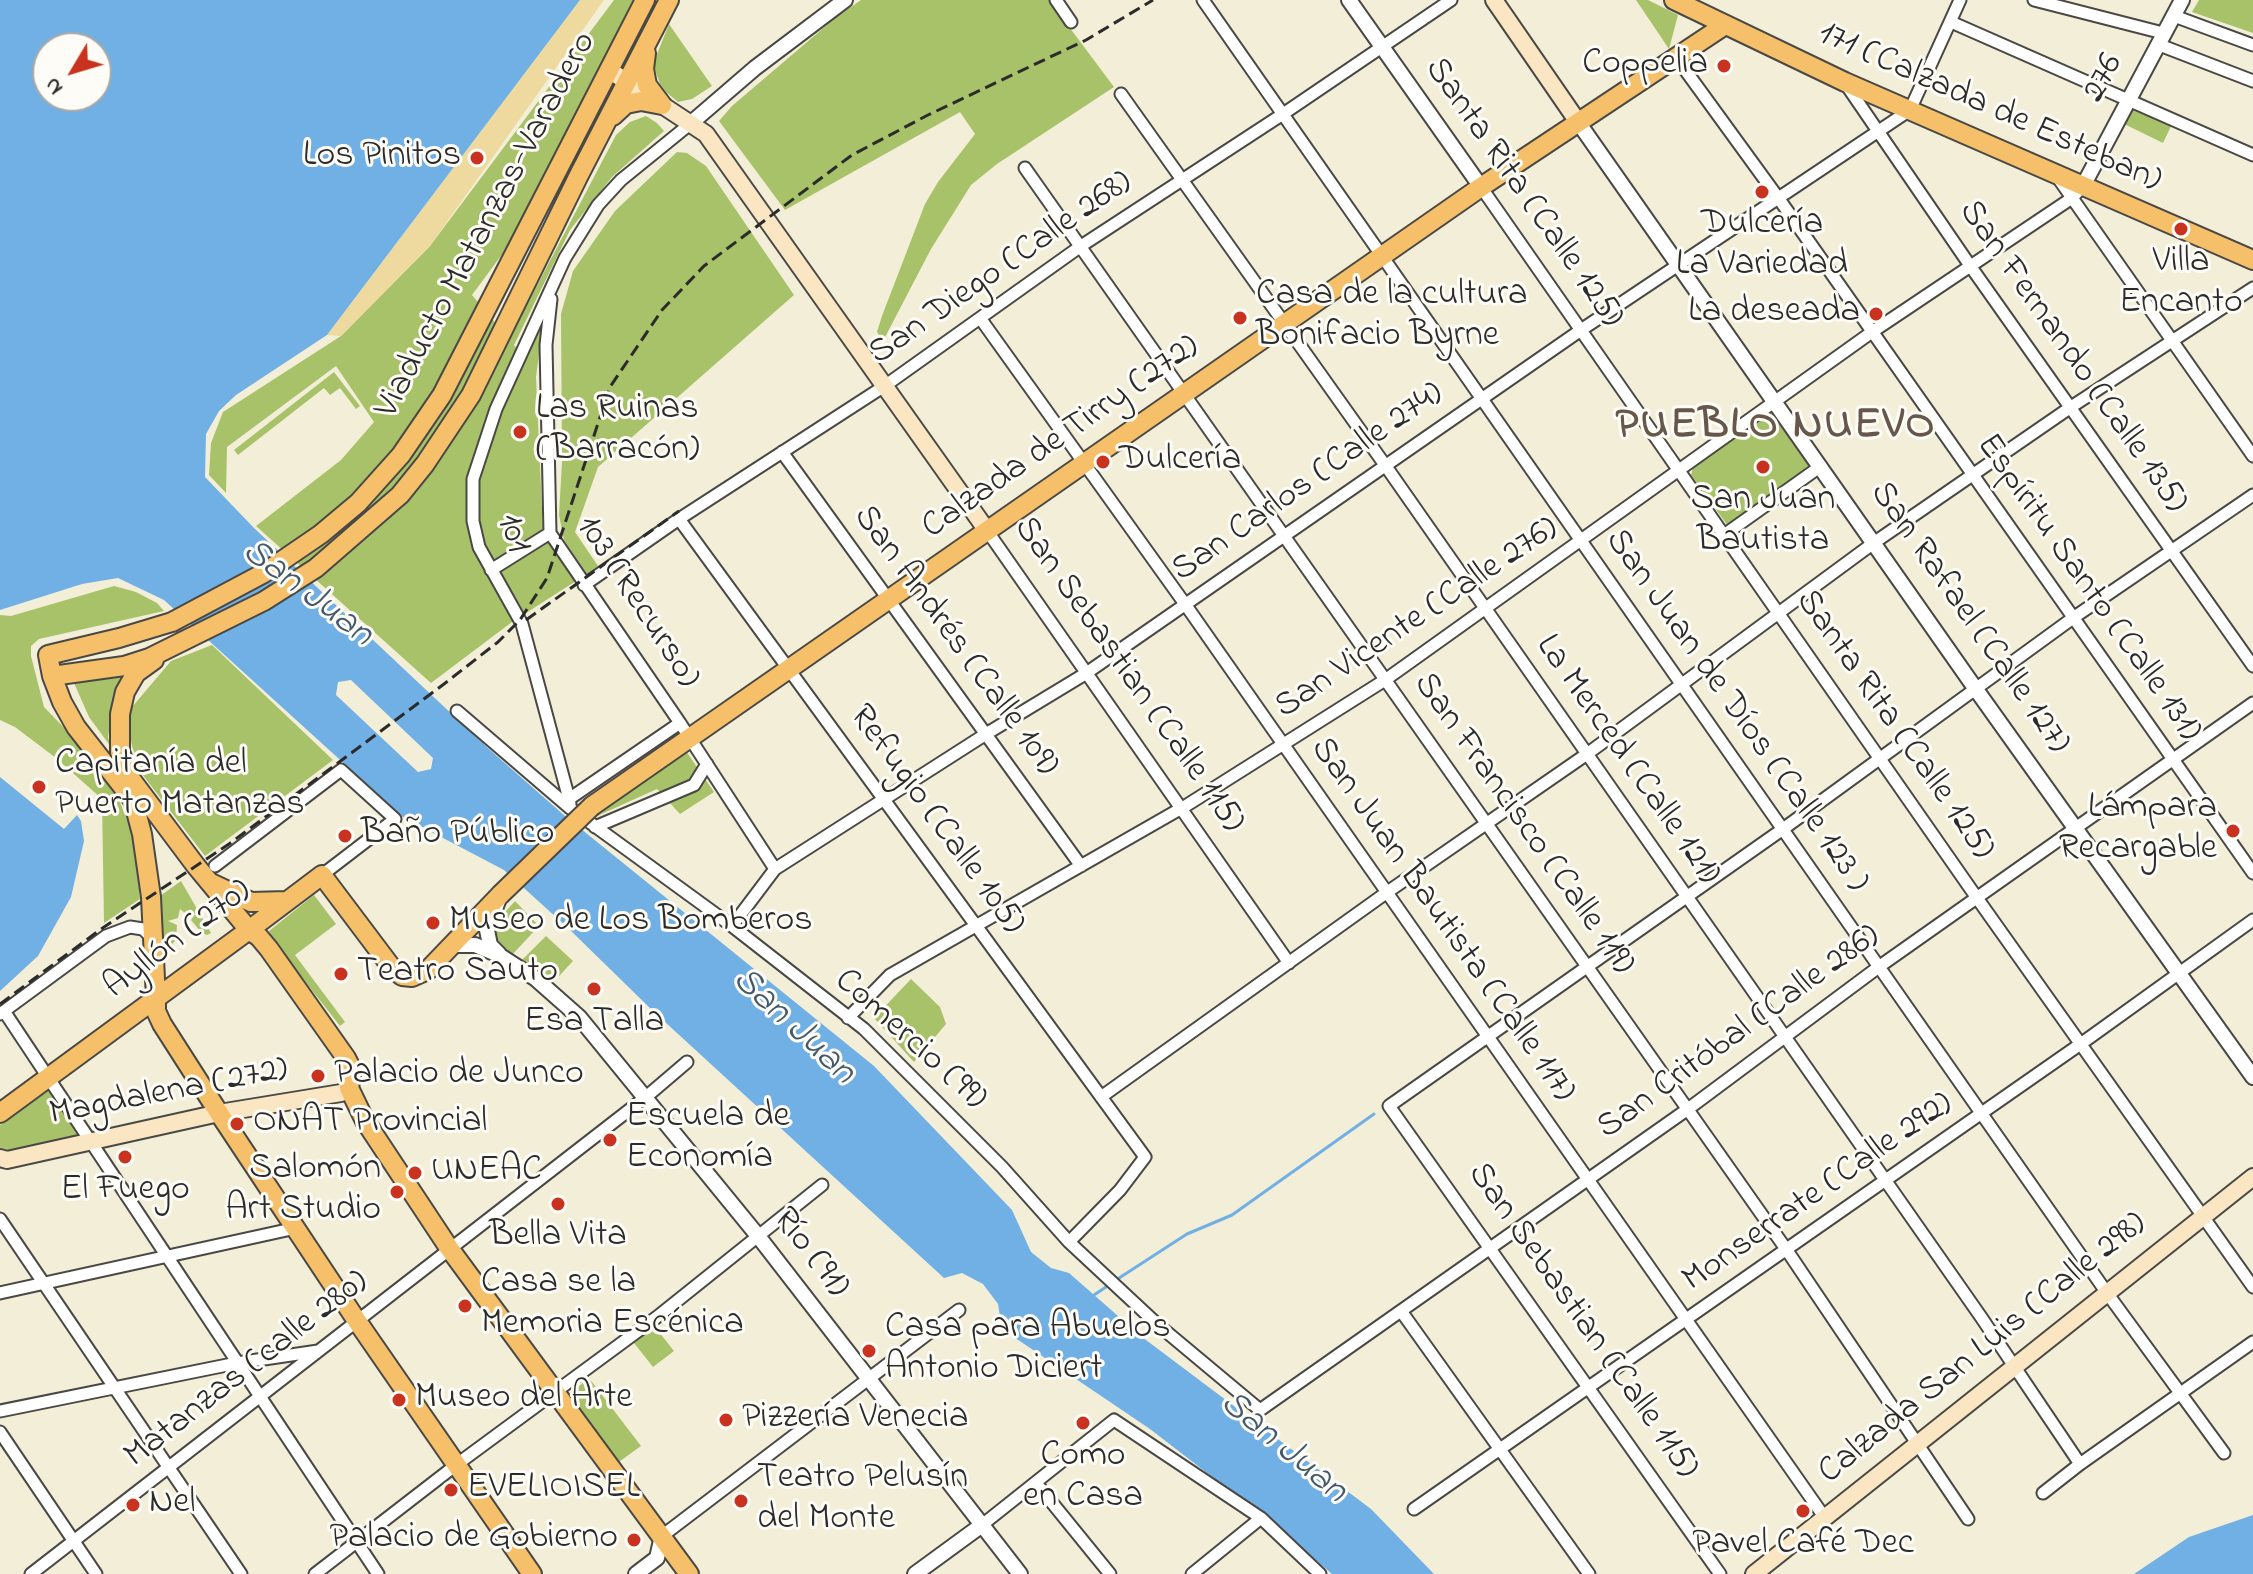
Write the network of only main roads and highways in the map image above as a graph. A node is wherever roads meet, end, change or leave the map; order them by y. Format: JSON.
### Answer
{"nodes":[{"id":1,"x":645,"y":0,"type":"edge"},
{"id":2,"x":669,"y":0,"type":"edge"},
{"id":3,"x":1494,"y":0,"type":"edge"},
{"id":4,"x":1674,"y":0,"type":"edge"},
{"id":5,"x":1699,"y":8,"type":"edge"},
{"id":6,"x":1725,"y":25,"type":"junction"},
{"id":7,"x":647,"y":44,"type":"junction"},
{"id":8,"x":1682,"y":51,"type":"junction"},
{"id":9,"x":609,"y":70,"type":"junction"},
{"id":10,"x":628,"y":82,"type":"junction"},
{"id":11,"x":662,"y":105,"type":"junction"},
{"id":12,"x":606,"y":122,"type":"junction"},
{"id":13,"x":1578,"y":122,"type":"junction"},
{"id":14,"x":2253,"y":260,"type":"edge"},
{"id":15,"x":988,"y":532,"type":"junction"},
{"id":16,"x":191,"y":638,"type":"junction"},
{"id":17,"x":58,"y":675,"type":"junction"},
{"id":18,"x":130,"y":778,"type":"junction"},
{"id":19,"x":212,"y":874,"type":"junction"},
{"id":20,"x":286,"y":901,"type":"junction"},
{"id":21,"x":249,"y":930,"type":"junction"},
{"id":22,"x":455,"y":945,"type":"joint"},
{"id":23,"x":156,"y":999,"type":"junction"},
{"id":24,"x":349,"y":1088,"type":"junction"},
{"id":25,"x":0,"y":1113,"type":"edge"},
{"id":26,"x":219,"y":1113,"type":"junction"},
{"id":27,"x":0,"y":1158,"type":"edge"},
{"id":28,"x":2253,"y":1177,"type":"edge"},
{"id":29,"x":686,"y":1569,"type":"edge"},
{"id":30,"x":532,"y":1574,"type":"edge"},
{"id":31,"x":1754,"y":1574,"type":"edge"}],
"edges":[{"from":1,"to":9,"type":"main road","name":"Viaducto Matanzas-Varadero"},
{"from":2,"to":7,"type":"main road","name":"Viaducto Matanzas-Varadero"},
{"from":3,"to":13,"type":"main road","name":"San Rafael (Calle 127)"},
{"from":4,"to":5,"type":"main road","name":"171 (Calzada de Esteban)"},
{"from":5,"to":6,"type":"main road","name":"171 (Calzada de Esteban)"},
{"from":5,"to":8,"type":"main road"},
{"from":6,"to":8,"type":"main road","name":"Calzada de Tirry (272)"},
{"from":6,"to":14,"type":"main road","name":"171 (Calzada de Esteban)"},
{"from":7,"to":10,"type":"main road","name":"Viaducto Matanzas-Varadero"},
{"from":7,"to":11,"type":"main road"},
{"from":8,"to":13,"type":"main road","name":"Calzada de Tirry (272)"},
{"from":9,"to":10,"type":"main road","name":"San Sebastian (Calle 115)"},
{"from":9,"to":17,"type":"main road","name":"Viaducto Matanzas-Varadero"},
{"from":10,"to":11,"type":"main road","name":"San Sebastian (Calle 115)"},
{"from":10,"to":12,"type":"main road","name":"Viaducto Matanzas-Varadero"},
{"from":11,"to":12,"type":"main road"},
{"from":11,"to":15,"type":"main road","name":"San Sebastian (Calle 115)"},
{"from":12,"to":16,"type":"main road","name":"Viaducto Matanzas-Varadero"},
{"from":13,"to":15,"type":"main road","name":"Calzada de Tirry (272)"},
{"from":15,"to":22,"type":"main road","name":"Calzada de Tirry (272)","bridge":true},
{"from":16,"to":17,"type":"main road","name":"Viaducto Matanzas-Varadero"},
{"from":16,"to":18,"type":"main road"},
{"from":17,"to":18,"type":"main road"},
{"from":17,"to":23,"type":"main road"},
{"from":18,"to":19,"type":"main road"},
{"from":19,"to":20,"type":"main road"},
{"from":19,"to":21,"type":"main road"},
{"from":20,"to":21,"type":"main road","name":"Ayllón (270)"},
{"from":20,"to":22,"type":"main road","name":"Ayllón (270)"},
{"from":21,"to":23,"type":"main road","name":"Ayllón (270)"},
{"from":21,"to":24,"type":"main road"},
{"from":23,"to":25,"type":"main road","name":"Ayllón (270)"},
{"from":23,"to":26,"type":"main road"},
{"from":24,"to":26,"type":"main road","name":"Magdalena (272)"},
{"from":24,"to":29,"type":"main road"},
{"from":26,"to":27,"type":"main road","name":"Magdalena (272)"},
{"from":26,"to":30,"type":"main road"},
{"from":28,"to":31,"type":"main road","name":"Calzada San Luis (Calle 298)"}]}
